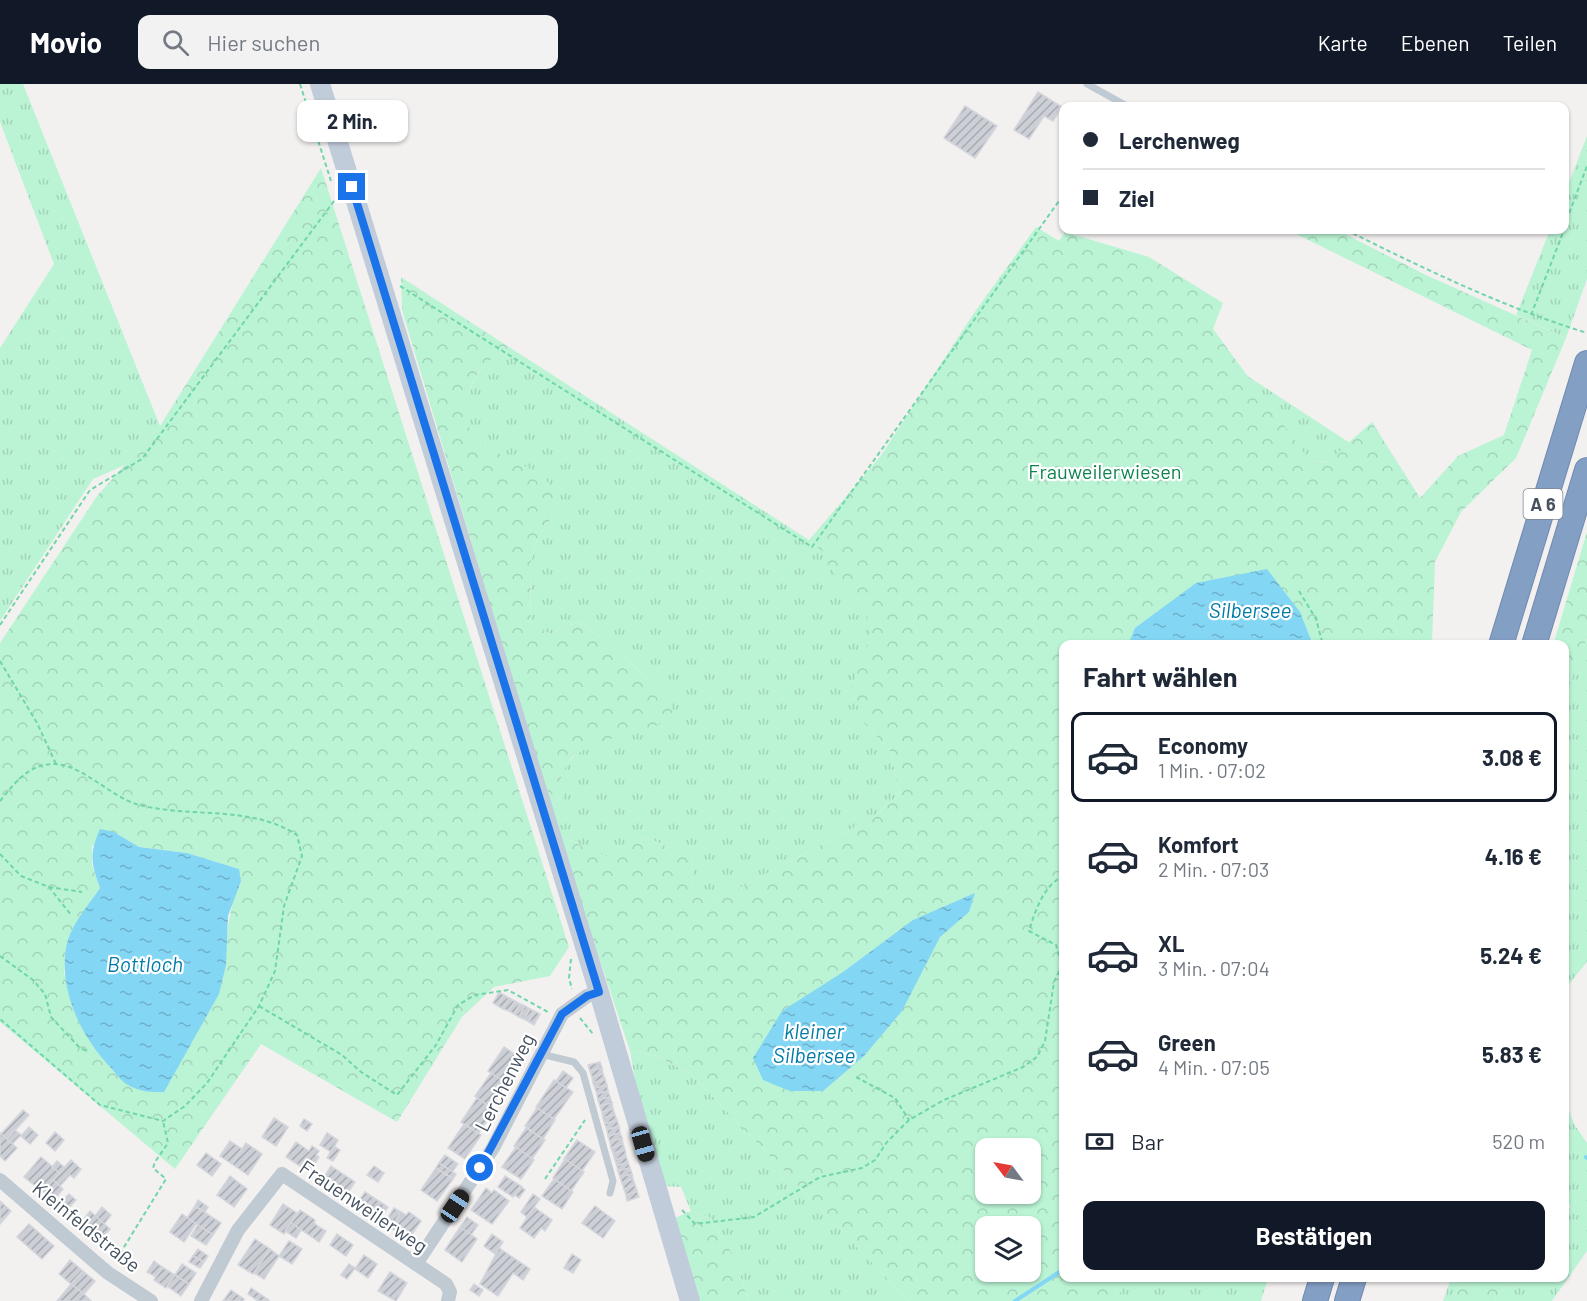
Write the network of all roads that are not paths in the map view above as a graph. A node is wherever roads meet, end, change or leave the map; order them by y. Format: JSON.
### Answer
{"nodes":[{"id":1,"x":320,"y":84,"type":"edge"},
{"id":2,"x":1087,"y":84,"type":"edge"},
{"id":3,"x":1119,"y":102,"type":"edge"},
{"id":4,"x":1587,"y":363,"type":"edge"},
{"id":5,"x":1587,"y":470,"type":"edge"},
{"id":6,"x":1503,"y":640,"type":"edge"},
{"id":7,"x":1536,"y":640,"type":"edge"},
{"id":8,"x":599,"y":992,"type":"junction"},
{"id":9,"x":541,"y":1054,"type":"junction"},
{"id":10,"x":0,"y":1180,"type":"edge"},
{"id":11,"x":610,"y":1193,"type":"dead end"},
{"id":12,"x":416,"y":1264,"type":"junction"},
{"id":13,"x":1321,"y":1282,"type":"edge"},
{"id":14,"x":1353,"y":1282,"type":"edge"},
{"id":15,"x":151,"y":1301,"type":"edge"},
{"id":16,"x":201,"y":1301,"type":"edge"},
{"id":17,"x":448,"y":1301,"type":"edge"},
{"id":18,"x":690,"y":1301,"type":"edge"},
{"id":19,"x":1315,"y":1301,"type":"edge"},
{"id":20,"x":1347,"y":1301,"type":"edge"}],
"edges":[{"from":1,"to":8,"type":"main road"},
{"from":2,"to":3,"type":"lane"},
{"from":4,"to":6,"type":"highway","number":"A 6"},
{"from":5,"to":7,"type":"highway","number":"A 6"},
{"from":8,"to":9,"type":"street","name":"Lerchenweg"},
{"from":8,"to":18,"type":"main road"},
{"from":9,"to":11,"type":"lane"},
{"from":9,"to":12,"type":"street","name":"Lerchenweg"},
{"from":10,"to":15,"type":"street","name":"Kleinfeldstraße"},
{"from":12,"to":16,"type":"street","name":"Frauenweilerweg"},
{"from":12,"to":17,"type":"street","name":"Frauenweilerweg"},
{"from":13,"to":19,"type":"highway"},
{"from":14,"to":20,"type":"highway"}]}
